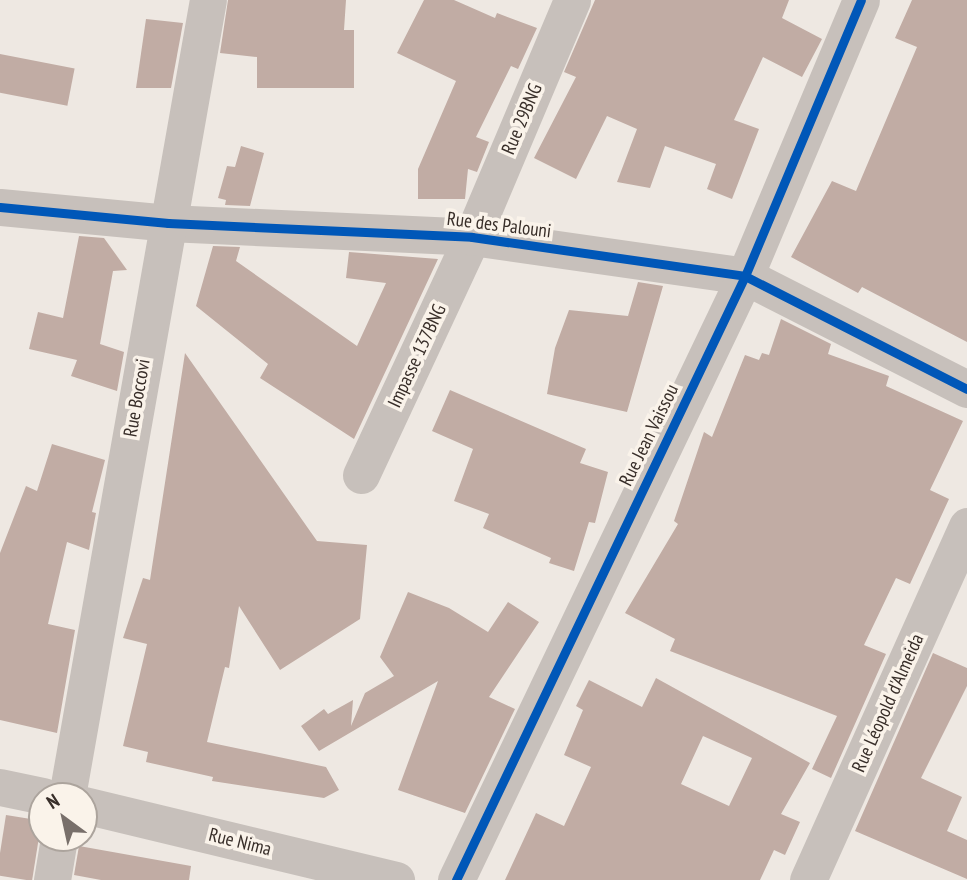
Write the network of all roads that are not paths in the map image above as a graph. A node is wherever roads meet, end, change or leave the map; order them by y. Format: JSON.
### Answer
{"nodes":[{"id":1,"x":208,"y":0,"type":"edge"},
{"id":2,"x":572,"y":0,"type":"edge"},
{"id":3,"x":861,"y":0,"type":"edge"},
{"id":4,"x":0,"y":207,"type":"edge"},
{"id":5,"x":168,"y":223,"type":"junction"},
{"id":6,"x":472,"y":237,"type":"junction"},
{"id":7,"x":745,"y":276,"type":"junction"},
{"id":8,"x":967,"y":389,"type":"edge"},
{"id":9,"x":361,"y":475,"type":"dead end"},
{"id":10,"x":967,"y":526,"type":"edge"},
{"id":11,"x":68,"y":782,"type":"edge"},
{"id":12,"x":0,"y":787,"type":"edge"},
{"id":13,"x":28,"y":793,"type":"edge"},
{"id":14,"x":98,"y":808,"type":"edge"},
{"id":15,"x":57,"y":852,"type":"edge"},
{"id":16,"x":52,"y":880,"type":"edge"},
{"id":17,"x":396,"y":880,"type":"edge"},
{"id":18,"x":456,"y":880,"type":"edge"},
{"id":19,"x":808,"y":880,"type":"edge"}],
"edges":[{"from":1,"to":5,"type":"street","name":"Rue Boccovi"},
{"from":2,"to":6,"type":"street","name":"Rue 29BNG"},
{"from":3,"to":7,"type":"street","name":"Rue Jean Vaissou"},
{"from":4,"to":5,"type":"street","name":"Rue des Palouni"},
{"from":5,"to":6,"type":"street","name":"Rue des Palouni"},
{"from":5,"to":11,"type":"street","name":"Rue Boccovi"},
{"from":6,"to":7,"type":"street","name":"Rue des Palouni"},
{"from":6,"to":9,"type":"street","name":"Impasse 137BNG"},
{"from":7,"to":8,"type":"street","name":"Rue des Palouni"},
{"from":7,"to":18,"type":"street","name":"Rue Jean Vaissou"},
{"from":10,"to":19,"type":"street","name":"Rue Léopold d'Almeida"},
{"from":12,"to":13,"type":"street"},
{"from":14,"to":17,"type":"street","name":"Rue Nima"},
{"from":15,"to":16,"type":"street"}]}
